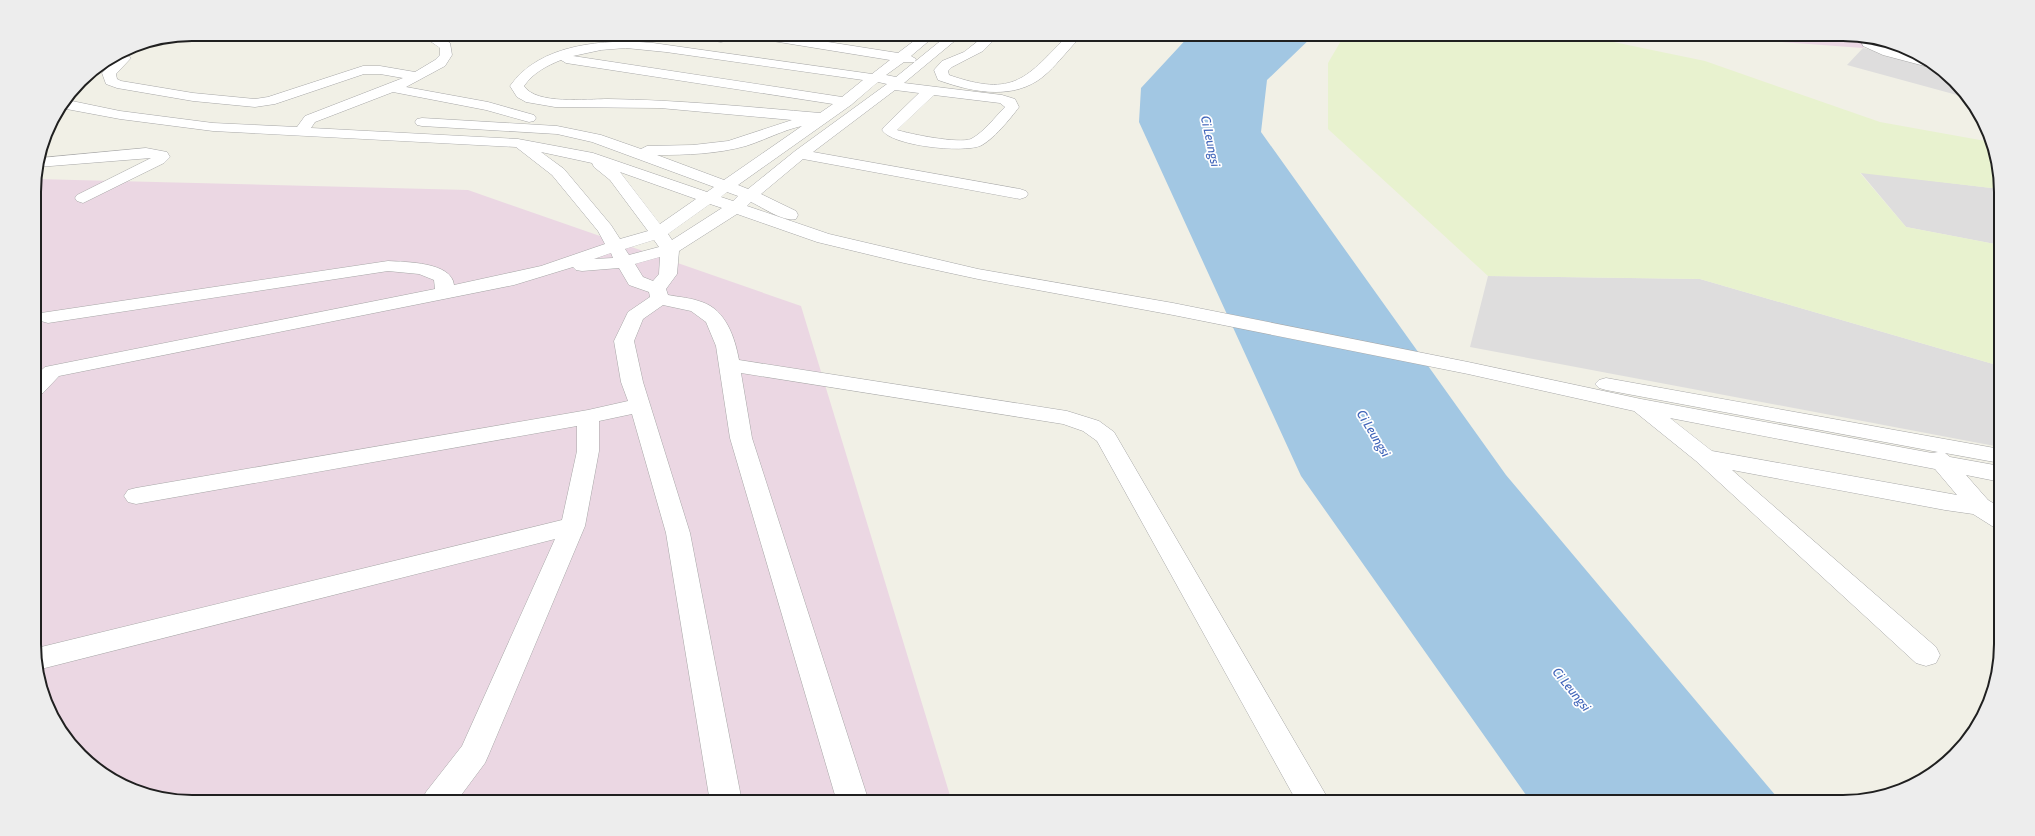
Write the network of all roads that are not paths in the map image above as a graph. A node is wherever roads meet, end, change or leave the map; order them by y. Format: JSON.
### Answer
{"nodes":[{"id":1,"x":438,"y":41,"type":"edge"},
{"id":2,"x":799,"y":41,"type":"edge"},
{"id":3,"x":922,"y":41,"type":"edge"},
{"id":4,"x":948,"y":41,"type":"edge"},
{"id":5,"x":985,"y":41,"type":"edge"},
{"id":6,"x":1070,"y":41,"type":"edge"},
{"id":7,"x":1867,"y":43,"type":"edge"},
{"id":8,"x":594,"y":47,"type":"junction"},
{"id":9,"x":559,"y":57,"type":"junction"},
{"id":10,"x":902,"y":57,"type":"junction"},
{"id":11,"x":125,"y":58,"type":"dead end"},
{"id":12,"x":1916,"y":60,"type":"edge"},
{"id":13,"x":924,"y":61,"type":"junction"},
{"id":14,"x":947,"y":64,"type":"junction"},
{"id":15,"x":417,"y":76,"type":"junction"},
{"id":16,"x":876,"y":78,"type":"junction"},
{"id":17,"x":895,"y":84,"type":"junction"},
{"id":18,"x":392,"y":88,"type":"junction"},
{"id":19,"x":863,"y":88,"type":"junction"},
{"id":20,"x":930,"y":91,"type":"junction"},
{"id":21,"x":77,"y":94,"type":"edge"},
{"id":22,"x":846,"y":102,"type":"junction"},
{"id":23,"x":68,"y":105,"type":"edge"},
{"id":24,"x":825,"y":116,"type":"junction"},
{"id":25,"x":355,"y":120,"type":"dead end"},
{"id":26,"x":408,"y":121,"type":"dead end"},
{"id":27,"x":517,"y":121,"type":"junction"},
{"id":28,"x":306,"y":125,"type":"junction"},
{"id":29,"x":557,"y":130,"type":"junction"},
{"id":30,"x":518,"y":143,"type":"junction"},
{"id":31,"x":636,"y":151,"type":"junction"},
{"id":32,"x":800,"y":154,"type":"junction"},
{"id":33,"x":588,"y":156,"type":"junction"},
{"id":34,"x":44,"y":163,"type":"edge"},
{"id":35,"x":728,"y":187,"type":"junction"},
{"id":36,"x":1020,"y":194,"type":"dead end"},
{"id":37,"x":750,"y":195,"type":"junction"},
{"id":38,"x":83,"y":198,"type":"dead end"},
{"id":39,"x":709,"y":200,"type":"junction"},
{"id":40,"x":734,"y":208,"type":"junction"},
{"id":41,"x":657,"y":234,"type":"junction"},
{"id":42,"x":615,"y":246,"type":"junction"},
{"id":43,"x":670,"y":249,"type":"junction"},
{"id":44,"x":624,"y":262,"type":"junction"},
{"id":45,"x":547,"y":270,"type":"junction"},
{"id":46,"x":445,"y":293,"type":"junction"},
{"id":47,"x":659,"y":294,"type":"junction"},
{"id":48,"x":1176,"y":305,"type":"junction"},
{"id":49,"x":48,"y":317,"type":"dead end"},
{"id":50,"x":1470,"y":363,"type":"junction"},
{"id":51,"x":729,"y":365,"type":"junction"},
{"id":52,"x":44,"y":373,"type":"edge"},
{"id":53,"x":640,"y":405,"type":"junction"},
{"id":54,"x":1641,"y":406,"type":"junction"},
{"id":55,"x":588,"y":417,"type":"junction"},
{"id":56,"x":1927,"y":442,"type":"junction"},
{"id":57,"x":1994,"y":455,"type":"edge"},
{"id":58,"x":1704,"y":457,"type":"junction"},
{"id":59,"x":1942,"y":463,"type":"junction"},
{"id":60,"x":1994,"y":473,"type":"edge"},
{"id":61,"x":136,"y":496,"type":"dead end"},
{"id":62,"x":1979,"y":506,"type":"junction"},
{"id":63,"x":1994,"y":516,"type":"edge"},
{"id":64,"x":573,"y":526,"type":"junction"},
{"id":65,"x":1926,"y":655,"type":"dead end"},
{"id":66,"x":41,"y":658,"type":"edge"},
{"id":67,"x":442,"y":795,"type":"edge"},
{"id":68,"x":725,"y":795,"type":"edge"},
{"id":69,"x":851,"y":795,"type":"edge"},
{"id":70,"x":1310,"y":795,"type":"edge"}],
"edges":[{"from":1,"to":15,"type":"street"},
{"from":2,"to":10,"type":"street"},
{"from":3,"to":10,"type":"street"},
{"from":4,"to":13,"type":"street"},
{"from":5,"to":14,"type":"street"},
{"from":6,"to":14,"type":"street"},
{"from":7,"to":12,"type":"street"},
{"from":8,"to":9,"type":"street"},
{"from":8,"to":16,"type":"street"},
{"from":8,"to":19,"type":"street"},
{"from":9,"to":22,"type":"street"},
{"from":9,"to":24,"type":"street"},
{"from":10,"to":13,"type":"street"},
{"from":10,"to":16,"type":"street"},
{"from":11,"to":15,"type":"street"},
{"from":13,"to":14,"type":"street"},
{"from":13,"to":17,"type":"street"},
{"from":15,"to":18,"type":"street"},
{"from":16,"to":17,"type":"street"},
{"from":16,"to":19,"type":"street"},
{"from":17,"to":20,"type":"street"},
{"from":17,"to":32,"type":"street"},
{"from":18,"to":27,"type":"street"},
{"from":18,"to":28,"type":"street"},
{"from":19,"to":22,"type":"street"},
{"from":20,"to":20,"type":"street"},
{"from":21,"to":28,"type":"street"},
{"from":22,"to":24,"type":"street"},
{"from":23,"to":28,"type":"street"},
{"from":24,"to":31,"type":"street"},
{"from":24,"to":35,"type":"street"},
{"from":25,"to":28,"type":"street"},
{"from":26,"to":27,"type":"street"},
{"from":27,"to":29,"type":"street"},
{"from":27,"to":30,"type":"street"},
{"from":28,"to":30,"type":"street"},
{"from":29,"to":31,"type":"street"},
{"from":29,"to":33,"type":"street"},
{"from":30,"to":33,"type":"street"},
{"from":30,"to":42,"type":"street"},
{"from":31,"to":35,"type":"street"},
{"from":32,"to":36,"type":"street"},
{"from":32,"to":37,"type":"street"},
{"from":33,"to":39,"type":"street"},
{"from":33,"to":41,"type":"street"},
{"from":34,"to":38,"type":"street"},
{"from":35,"to":37,"type":"street"},
{"from":35,"to":39,"type":"street"},
{"from":37,"to":40,"type":"street"},
{"from":37,"to":48,"type":"street"},
{"from":39,"to":40,"type":"street"},
{"from":39,"to":41,"type":"street"},
{"from":40,"to":43,"type":"street"},
{"from":40,"to":48,"type":"street"},
{"from":41,"to":42,"type":"street"},
{"from":41,"to":43,"type":"street"},
{"from":42,"to":44,"type":"street"},
{"from":42,"to":45,"type":"street"},
{"from":43,"to":44,"type":"street"},
{"from":43,"to":47,"type":"street"},
{"from":44,"to":45,"type":"street"},
{"from":44,"to":47,"type":"street"},
{"from":45,"to":46,"type":"street"},
{"from":46,"to":49,"type":"street"},
{"from":46,"to":52,"type":"street"},
{"from":47,"to":51,"type":"street"},
{"from":47,"to":53,"type":"street"},
{"from":48,"to":50,"type":"street"},
{"from":50,"to":54,"type":"street"},
{"from":50,"to":56,"type":"street"},
{"from":51,"to":69,"type":"street"},
{"from":51,"to":70,"type":"street"},
{"from":53,"to":55,"type":"street"},
{"from":53,"to":68,"type":"street"},
{"from":54,"to":58,"type":"street"},
{"from":54,"to":59,"type":"street"},
{"from":55,"to":61,"type":"street"},
{"from":55,"to":64,"type":"street"},
{"from":56,"to":57,"type":"street"},
{"from":56,"to":59,"type":"street"},
{"from":58,"to":62,"type":"street"},
{"from":58,"to":65,"type":"street"},
{"from":59,"to":60,"type":"street"},
{"from":59,"to":62,"type":"street"},
{"from":62,"to":63,"type":"street"},
{"from":64,"to":66,"type":"street"},
{"from":64,"to":67,"type":"street"}]}
